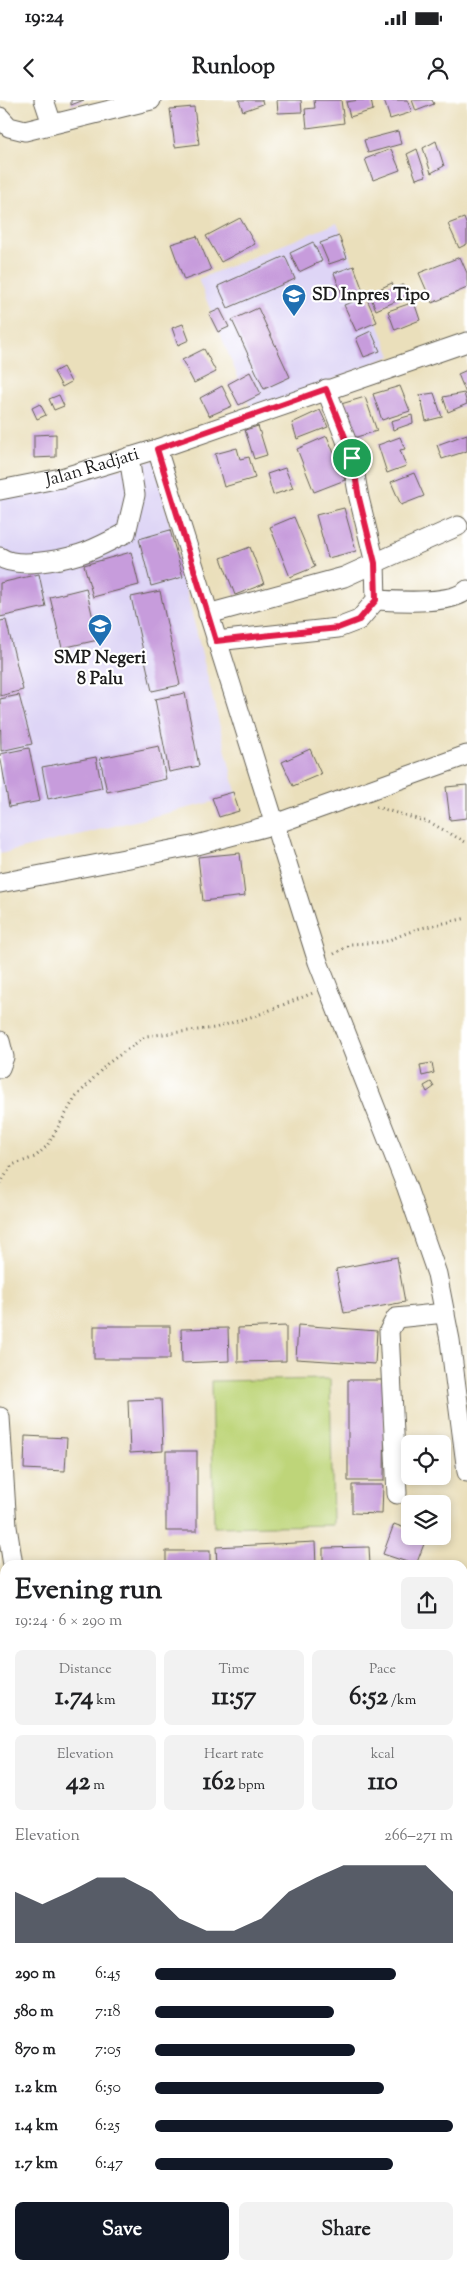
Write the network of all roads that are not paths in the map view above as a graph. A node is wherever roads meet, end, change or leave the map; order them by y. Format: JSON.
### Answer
{"nodes":[{"id":1,"x":44,"y":100,"type":"edge"},
{"id":2,"x":151,"y":100,"type":"edge"},
{"id":3,"x":0,"y":117,"type":"edge"},
{"id":4,"x":52,"y":124,"type":"junction"},
{"id":5,"x":467,"y":342,"type":"edge"},
{"id":6,"x":326,"y":389,"type":"junction"},
{"id":7,"x":157,"y":449,"type":"junction"},
{"id":8,"x":128,"y":457,"type":"junction"},
{"id":9,"x":0,"y":490,"type":"edge"},
{"id":10,"x":458,"y":526,"type":"dead end"},
{"id":11,"x":0,"y":557,"type":"edge"},
{"id":12,"x":375,"y":563,"type":"junction"},
{"id":13,"x":467,"y":590,"type":"edge"},
{"id":14,"x":376,"y":600,"type":"junction"},
{"id":15,"x":208,"y":614,"type":"junction"},
{"id":16,"x":216,"y":641,"type":"junction"},
{"id":17,"x":467,"y":755,"type":"edge"},
{"id":18,"x":275,"y":824,"type":"junction"},
{"id":19,"x":0,"y":883,"type":"edge"},
{"id":20,"x":0,"y":1041,"type":"edge"},
{"id":21,"x":0,"y":1068,"type":"edge"},
{"id":22,"x":445,"y":1313,"type":"junction"},
{"id":23,"x":459,"y":1339,"type":"edge"},
{"id":24,"x":0,"y":1417,"type":"edge"},
{"id":25,"x":467,"y":1472,"type":"edge"},
{"id":26,"x":397,"y":1494,"type":"dead end"},
{"id":27,"x":12,"y":1560,"type":"edge"}],
"edges":[{"from":1,"to":4,"type":"street"},
{"from":2,"to":4,"type":"street"},
{"from":3,"to":4,"type":"street"},
{"from":5,"to":6,"type":"street","name":"Jalan Radjati"},
{"from":6,"to":7,"type":"street","name":"Jalan Radjati"},
{"from":6,"to":12,"type":"street"},
{"from":7,"to":8,"type":"street","name":"Jalan Radjati"},
{"from":7,"to":15,"type":"street"},
{"from":8,"to":9,"type":"street","name":"Jalan Radjati"},
{"from":8,"to":11,"type":"street"},
{"from":10,"to":12,"type":"street"},
{"from":12,"to":14,"type":"street"},
{"from":12,"to":15,"type":"street"},
{"from":13,"to":14,"type":"street"},
{"from":14,"to":16,"type":"street"},
{"from":15,"to":16,"type":"street"},
{"from":16,"to":18,"type":"street"},
{"from":17,"to":18,"type":"street"},
{"from":18,"to":19,"type":"street"},
{"from":18,"to":22,"type":"street"},
{"from":20,"to":21,"type":"street"},
{"from":22,"to":23,"type":"street"},
{"from":22,"to":26,"type":"street"},
{"from":23,"to":25,"type":"street"},
{"from":24,"to":27,"type":"street"}]}
